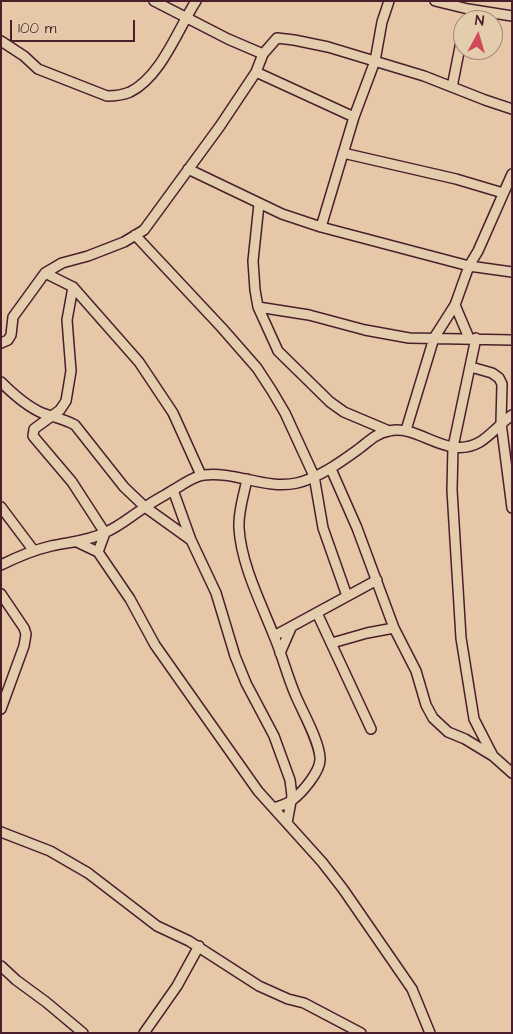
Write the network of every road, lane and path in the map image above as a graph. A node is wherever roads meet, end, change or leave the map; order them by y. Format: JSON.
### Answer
{"nodes":[{"id":1,"x":154,"y":1,"type":"edge"},
{"id":2,"x":196,"y":1,"type":"edge"},
{"id":3,"x":389,"y":1,"type":"edge"},
{"id":4,"x":435,"y":1,"type":"edge"},
{"id":5,"x":468,"y":9,"type":"joint"},
{"id":6,"x":512,"y":16,"type":"edge"},
{"id":7,"x":186,"y":17,"type":"junction"},
{"id":8,"x":1,"y":41,"type":"edge"},
{"id":9,"x":263,"y":54,"type":"junction"},
{"id":10,"x":457,"y":60,"type":"edge"},
{"id":11,"x":375,"y":62,"type":"junction"},
{"id":12,"x":256,"y":72,"type":"junction"},
{"id":13,"x":452,"y":87,"type":"junction"},
{"id":14,"x":512,"y":109,"type":"edge"},
{"id":15,"x":354,"y":117,"type":"junction"},
{"id":16,"x":344,"y":153,"type":"junction"},
{"id":17,"x":188,"y":170,"type":"junction"},
{"id":18,"x":512,"y":174,"type":"edge"},
{"id":19,"x":503,"y":193,"type":"junction"},
{"id":20,"x":259,"y":204,"type":"junction"},
{"id":21,"x":321,"y":227,"type":"junction"},
{"id":22,"x":135,"y":235,"type":"junction"},
{"id":23,"x":478,"y":251,"type":"junction"},
{"id":24,"x":62,"y":263,"type":"junction"},
{"id":25,"x":469,"y":266,"type":"junction"},
{"id":26,"x":487,"y":267,"type":"junction"},
{"id":27,"x":512,"y":272,"type":"edge"},
{"id":28,"x":45,"y":274,"type":"junction"},
{"id":29,"x":70,"y":285,"type":"junction"},
{"id":30,"x":455,"y":305,"type":"junction"},
{"id":31,"x":258,"y":307,"type":"junction"},
{"id":32,"x":434,"y":338,"type":"junction"},
{"id":33,"x":472,"y":338,"type":"junction"},
{"id":34,"x":512,"y":340,"type":"edge"},
{"id":35,"x":1,"y":344,"type":"edge"},
{"id":36,"x":471,"y":367,"type":"junction"},
{"id":37,"x":1,"y":382,"type":"edge"},
{"id":38,"x":512,"y":415,"type":"edge"},
{"id":39,"x":52,"y":416,"type":"junction"},
{"id":40,"x":501,"y":423,"type":"junction"},
{"id":41,"x":406,"y":430,"type":"junction"},
{"id":42,"x":388,"y":431,"type":"junction"},
{"id":43,"x":453,"y":446,"type":"junction"},
{"id":44,"x":331,"y":469,"type":"junction"},
{"id":45,"x":202,"y":475,"type":"junction"},
{"id":46,"x":314,"y":476,"type":"junction"},
{"id":47,"x":247,"y":479,"type":"junction"},
{"id":48,"x":173,"y":490,"type":"junction"},
{"id":49,"x":1,"y":507,"type":"edge"},
{"id":50,"x":145,"y":507,"type":"junction"},
{"id":51,"x":512,"y":508,"type":"edge"},
{"id":52,"x":105,"y":533,"type":"junction"},
{"id":53,"x":190,"y":540,"type":"junction"},
{"id":54,"x":77,"y":542,"type":"junction"},
{"id":55,"x":34,"y":551,"type":"junction"},
{"id":56,"x":98,"y":552,"type":"junction"},
{"id":57,"x":1,"y":565,"type":"edge"},
{"id":58,"x":377,"y":580,"type":"junction"},
{"id":59,"x":1,"y":594,"type":"edge"},
{"id":60,"x":347,"y":596,"type":"junction"},
{"id":61,"x":317,"y":613,"type":"junction"},
{"id":62,"x":291,"y":627,"type":"junction"},
{"id":63,"x":394,"y":628,"type":"junction"},
{"id":64,"x":274,"y":636,"type":"junction"},
{"id":65,"x":332,"y":643,"type":"junction"},
{"id":66,"x":280,"y":653,"type":"junction"},
{"id":67,"x":1,"y":709,"type":"edge"},
{"id":68,"x":371,"y":729,"type":"dead end"},
{"id":69,"x":493,"y":756,"type":"junction"},
{"id":70,"x":512,"y":773,"type":"edge"},
{"id":71,"x":291,"y":801,"type":"junction"},
{"id":72,"x":274,"y":808,"type":"junction"},
{"id":73,"x":286,"y":822,"type":"junction"},
{"id":74,"x":1,"y":832,"type":"edge"},
{"id":75,"x":198,"y":946,"type":"junction"},
{"id":76,"x":1,"y":966,"type":"edge"},
{"id":77,"x":83,"y":1033,"type":"edge"},
{"id":78,"x":144,"y":1033,"type":"edge"},
{"id":79,"x":361,"y":1033,"type":"edge"},
{"id":80,"x":430,"y":1033,"type":"edge"}],
"edges":[{"from":1,"to":7,"type":"street"},
{"from":2,"to":7,"type":"street"},
{"from":3,"to":11,"type":"street"},
{"from":4,"to":5,"type":"street"},
{"from":5,"to":6,"type":"street"},
{"from":7,"to":8,"type":"street"},
{"from":7,"to":9,"type":"street"},
{"from":9,"to":11,"type":"street"},
{"from":9,"to":12,"type":"street"},
{"from":10,"to":13,"type":"street"},
{"from":11,"to":13,"type":"street"},
{"from":11,"to":15,"type":"street"},
{"from":12,"to":15,"type":"street"},
{"from":12,"to":17,"type":"street"},
{"from":13,"to":14,"type":"street"},
{"from":15,"to":16,"type":"street"},
{"from":16,"to":19,"type":"street"},
{"from":16,"to":21,"type":"street"},
{"from":17,"to":20,"type":"street"},
{"from":17,"to":22,"type":"street"},
{"from":18,"to":19,"type":"street"},
{"from":19,"to":23,"type":"street"},
{"from":20,"to":21,"type":"street"},
{"from":20,"to":31,"type":"street"},
{"from":21,"to":25,"type":"street"},
{"from":22,"to":24,"type":"street"},
{"from":22,"to":46,"type":"street"},
{"from":23,"to":25,"type":"street"},
{"from":23,"to":26,"type":"street"},
{"from":24,"to":28,"type":"street"},
{"from":24,"to":29,"type":"street"},
{"from":25,"to":26,"type":"street"},
{"from":25,"to":30,"type":"street"},
{"from":26,"to":27,"type":"street"},
{"from":28,"to":29,"type":"street"},
{"from":28,"to":35,"type":"street"},
{"from":29,"to":39,"type":"street"},
{"from":29,"to":45,"type":"street"},
{"from":30,"to":32,"type":"street"},
{"from":30,"to":33,"type":"street"},
{"from":31,"to":32,"type":"street"},
{"from":31,"to":42,"type":"street"},
{"from":32,"to":33,"type":"street"},
{"from":32,"to":41,"type":"street"},
{"from":33,"to":34,"type":"street"},
{"from":33,"to":36,"type":"street"},
{"from":36,"to":40,"type":"street"},
{"from":36,"to":43,"type":"street"},
{"from":37,"to":39,"type":"street"},
{"from":38,"to":40,"type":"street"},
{"from":39,"to":50,"type":"street"},
{"from":39,"to":52,"type":"street"},
{"from":40,"to":43,"type":"street"},
{"from":40,"to":51,"type":"street"},
{"from":41,"to":42,"type":"street"},
{"from":41,"to":43,"type":"street"},
{"from":42,"to":44,"type":"street"},
{"from":43,"to":69,"type":"street"},
{"from":44,"to":46,"type":"street"},
{"from":44,"to":58,"type":"street"},
{"from":45,"to":47,"type":"street"},
{"from":45,"to":48,"type":"street"},
{"from":46,"to":47,"type":"street"},
{"from":46,"to":60,"type":"street"},
{"from":47,"to":64,"type":"street"},
{"from":48,"to":50,"type":"street"},
{"from":48,"to":53,"type":"street"},
{"from":49,"to":55,"type":"street"},
{"from":50,"to":52,"type":"street"},
{"from":50,"to":53,"type":"street"},
{"from":52,"to":54,"type":"street"},
{"from":52,"to":56,"type":"street"},
{"from":53,"to":71,"type":"street"},
{"from":54,"to":55,"type":"street"},
{"from":54,"to":56,"type":"street"},
{"from":55,"to":57,"type":"street"},
{"from":56,"to":72,"type":"street"},
{"from":58,"to":60,"type":"street"},
{"from":58,"to":63,"type":"street"},
{"from":59,"to":67,"type":"street"},
{"from":60,"to":61,"type":"street"},
{"from":61,"to":62,"type":"street"},
{"from":61,"to":65,"type":"street"},
{"from":62,"to":64,"type":"street"},
{"from":62,"to":66,"type":"street"},
{"from":63,"to":65,"type":"street"},
{"from":63,"to":69,"type":"street"},
{"from":64,"to":66,"type":"street"},
{"from":65,"to":68,"type":"street"},
{"from":66,"to":71,"type":"street"},
{"from":69,"to":70,"type":"street"},
{"from":71,"to":72,"type":"street"},
{"from":71,"to":73,"type":"street"},
{"from":72,"to":73,"type":"street"},
{"from":73,"to":80,"type":"street"},
{"from":74,"to":75,"type":"street"},
{"from":75,"to":78,"type":"street"},
{"from":75,"to":79,"type":"street"},
{"from":76,"to":77,"type":"street"}]}
